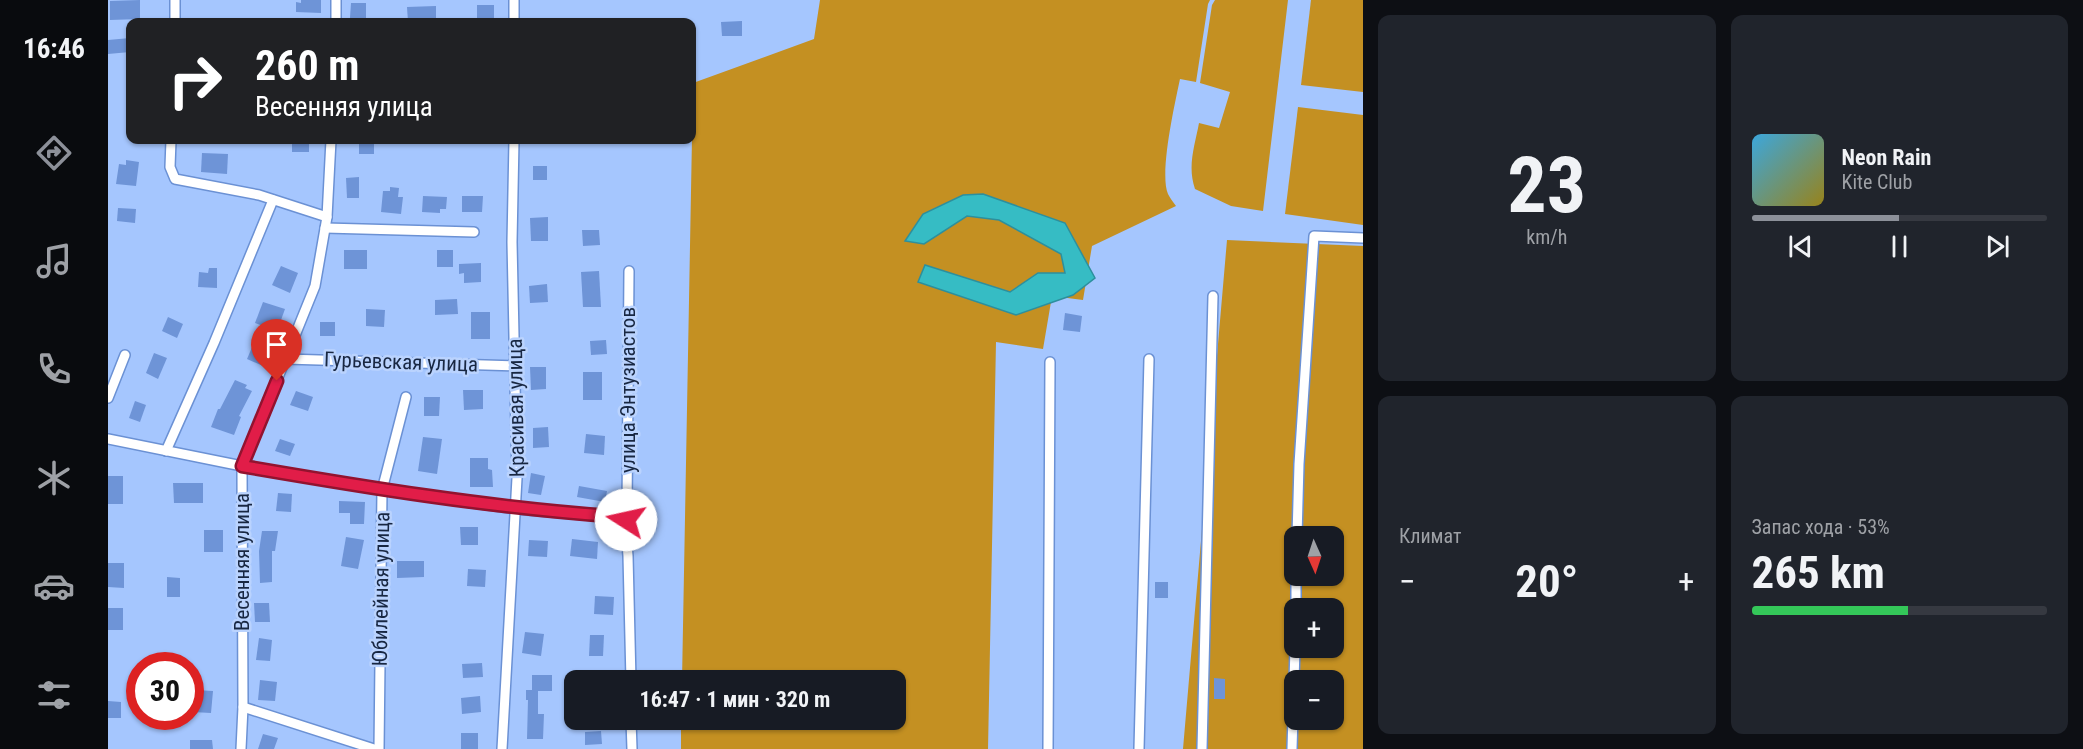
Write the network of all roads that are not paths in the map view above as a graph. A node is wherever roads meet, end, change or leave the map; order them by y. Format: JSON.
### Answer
{"nodes":[{"id":1,"x":175,"y":0,"type":"edge"},
{"id":2,"x":336,"y":0,"type":"edge"},
{"id":3,"x":514,"y":0,"type":"edge"},
{"id":4,"x":175,"y":18,"type":"edge"},
{"id":5,"x":336,"y":18,"type":"edge"},
{"id":6,"x":514,"y":18,"type":"edge"},
{"id":7,"x":171,"y":144,"type":"edge"},
{"id":8,"x":331,"y":144,"type":"edge"},
{"id":9,"x":514,"y":144,"type":"edge"},
{"id":10,"x":273,"y":200,"type":"junction"},
{"id":11,"x":327,"y":218,"type":"junction"},
{"id":12,"x":325,"y":228,"type":"junction"},
{"id":13,"x":474,"y":232,"type":"dead end"},
{"id":14,"x":1363,"y":238,"type":"edge"},
{"id":15,"x":629,"y":271,"type":"dead end"},
{"id":16,"x":1213,"y":296,"type":"dead end"},
{"id":17,"x":125,"y":355,"type":"dead end"},
{"id":18,"x":286,"y":359,"type":"junction"},
{"id":19,"x":1149,"y":359,"type":"dead end"},
{"id":20,"x":1050,"y":362,"type":"dead end"},
{"id":21,"x":516,"y":366,"type":"junction"},
{"id":22,"x":406,"y":397,"type":"dead end"},
{"id":23,"x":108,"y":398,"type":"edge"},
{"id":24,"x":108,"y":439,"type":"edge"},
{"id":25,"x":166,"y":451,"type":"junction"},
{"id":26,"x":242,"y":466,"type":"junction"},
{"id":27,"x":382,"y":490,"type":"junction"},
{"id":28,"x":515,"y":509,"type":"junction"},
{"id":29,"x":626,"y":520,"type":"junction"},
{"id":30,"x":1298,"y":526,"type":"edge"},
{"id":31,"x":1295,"y":658,"type":"edge"},
{"id":32,"x":631,"y":670,"type":"edge"},
{"id":33,"x":243,"y":707,"type":"junction"},
{"id":34,"x":631,"y":730,"type":"edge"},
{"id":35,"x":241,"y":749,"type":"edge"},
{"id":36,"x":374,"y":749,"type":"edge"},
{"id":37,"x":379,"y":749,"type":"edge"},
{"id":38,"x":502,"y":749,"type":"edge"},
{"id":39,"x":632,"y":749,"type":"edge"},
{"id":40,"x":1048,"y":749,"type":"edge"},
{"id":41,"x":1139,"y":749,"type":"edge"},
{"id":42,"x":1202,"y":749,"type":"edge"},
{"id":43,"x":1292,"y":749,"type":"edge"}],
"edges":[{"from":1,"to":4,"type":"street"},
{"from":2,"to":5,"type":"street"},
{"from":3,"to":6,"type":"street"},
{"from":7,"to":10,"type":"street"},
{"from":8,"to":11,"type":"street","name":"Весенняя улица"},
{"from":9,"to":21,"type":"street","name":"Красивая улица"},
{"from":10,"to":11,"type":"street"},
{"from":10,"to":25,"type":"street"},
{"from":11,"to":12,"type":"street","name":"Весенняя улица"},
{"from":12,"to":13,"type":"street"},
{"from":12,"to":18,"type":"street","name":"Весенняя улица"},
{"from":14,"to":30,"type":"street"},
{"from":15,"to":29,"type":"street","name":"улица Энтузиастов"},
{"from":16,"to":42,"type":"street"},
{"from":17,"to":23,"type":"street"},
{"from":18,"to":21,"type":"street","name":"Гурьевская улица"},
{"from":18,"to":26,"type":"street","name":"Весенняя улица"},
{"from":19,"to":41,"type":"street"},
{"from":20,"to":40,"type":"street"},
{"from":21,"to":28,"type":"street","name":"Красивая улица"},
{"from":22,"to":27,"type":"street","name":"Юбилейная улица"},
{"from":24,"to":25,"type":"street"},
{"from":25,"to":26,"type":"street"},
{"from":26,"to":27,"type":"street"},
{"from":26,"to":33,"type":"street","name":"Весенняя улица"},
{"from":27,"to":28,"type":"street"},
{"from":27,"to":37,"type":"street","name":"Юбилейная улица"},
{"from":28,"to":29,"type":"street"},
{"from":28,"to":38,"type":"street","name":"Красивая улица"},
{"from":29,"to":32,"type":"street"},
{"from":31,"to":43,"type":"street"},
{"from":33,"to":35,"type":"street","name":"Весенняя улица"},
{"from":33,"to":36,"type":"street"},
{"from":34,"to":39,"type":"street"}]}
